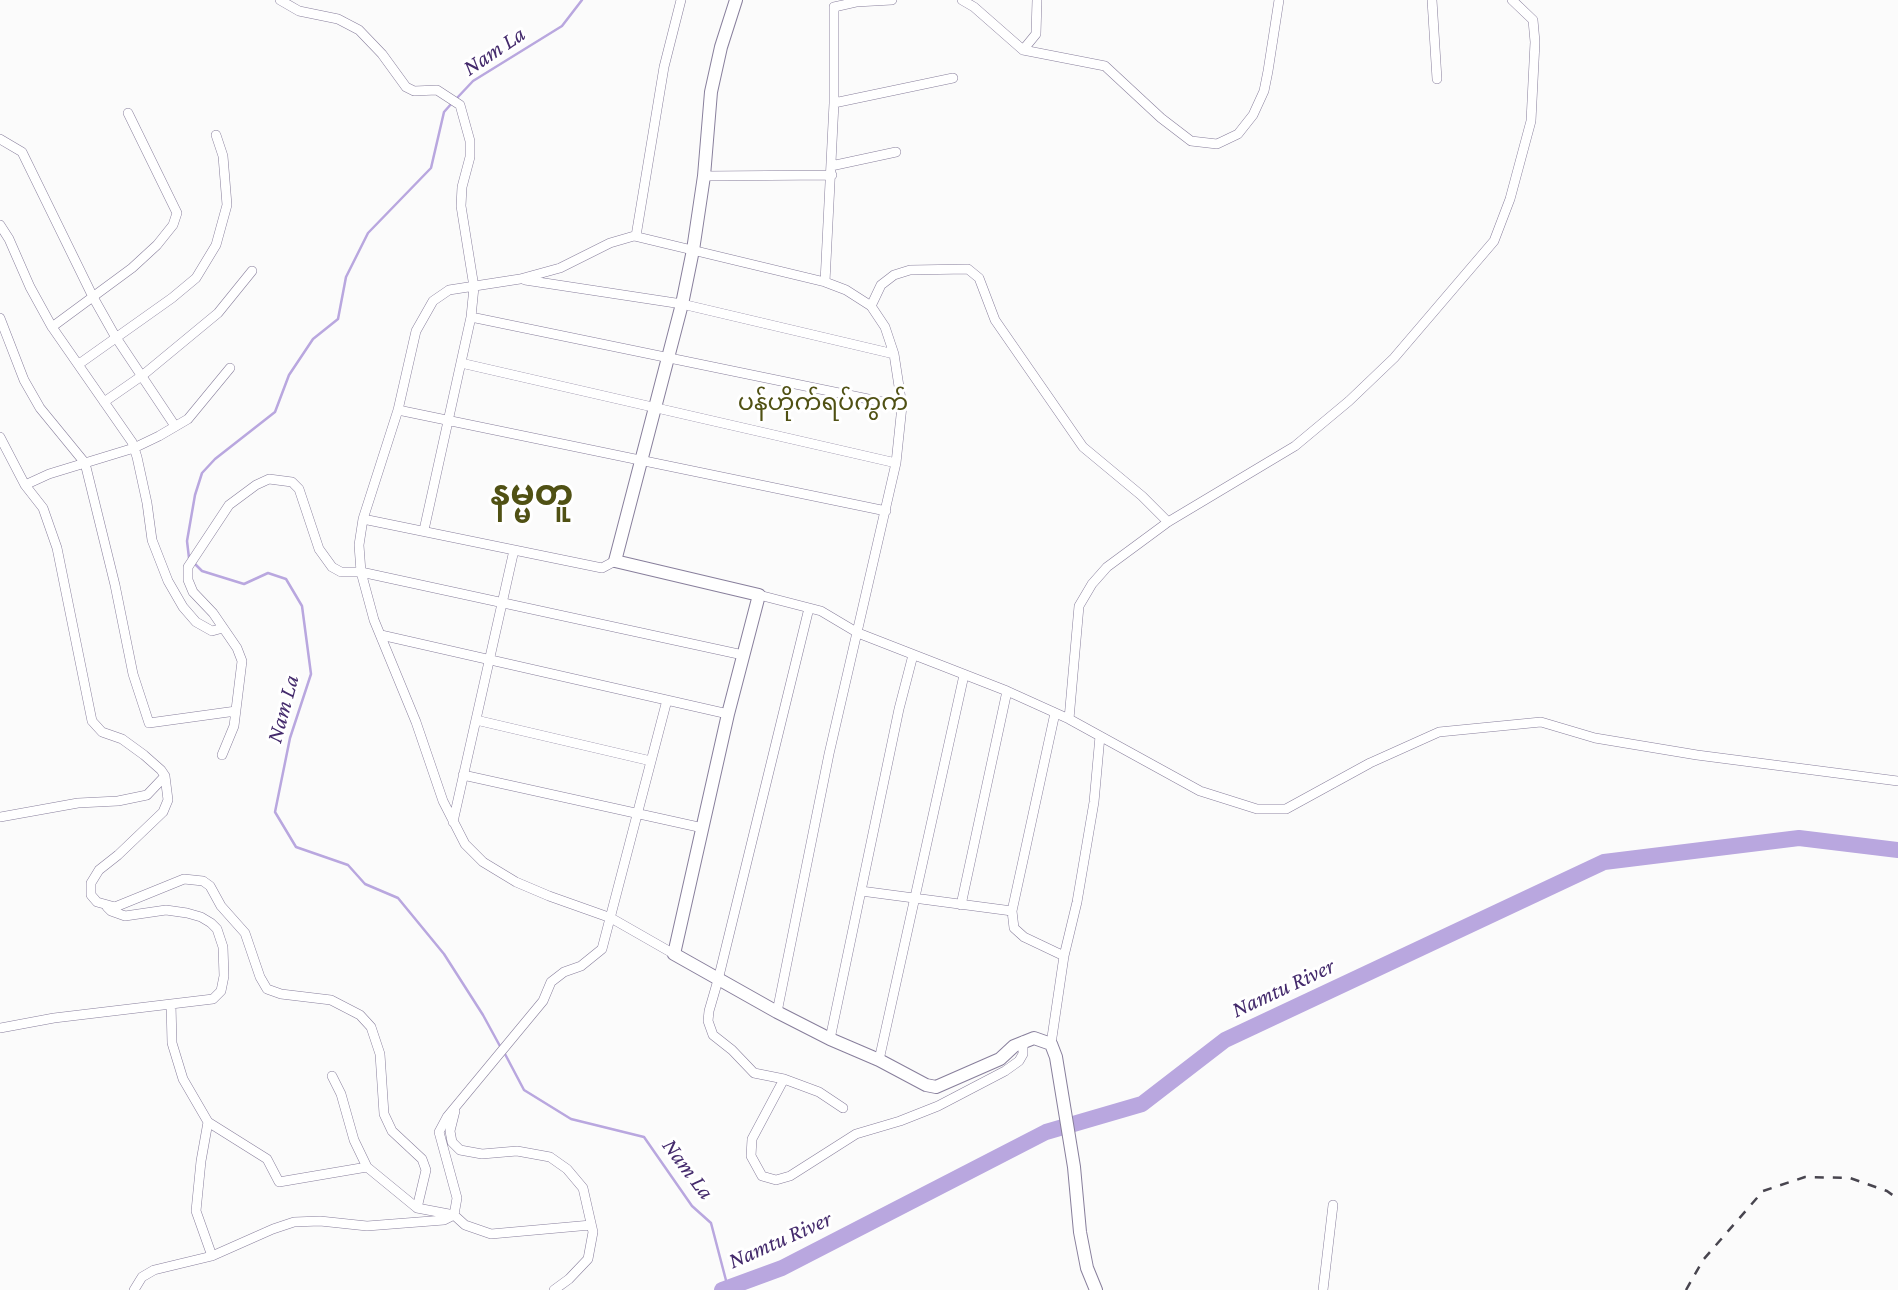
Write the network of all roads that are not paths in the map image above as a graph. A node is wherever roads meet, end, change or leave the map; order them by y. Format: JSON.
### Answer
{"nodes":[{"id":1,"x":280,"y":0,"type":"edge"},
{"id":2,"x":681,"y":0,"type":"edge"},
{"id":3,"x":736,"y":0,"type":"edge"},
{"id":4,"x":892,"y":0,"type":"edge"},
{"id":5,"x":962,"y":0,"type":"edge"},
{"id":6,"x":1037,"y":0,"type":"edge"},
{"id":7,"x":1279,"y":0,"type":"edge"},
{"id":8,"x":1432,"y":0,"type":"edge"},
{"id":9,"x":1512,"y":0,"type":"edge"},
{"id":10,"x":1023,"y":50,"type":"junction"},
{"id":11,"x":953,"y":78,"type":"dead end"},
{"id":12,"x":1437,"y":79,"type":"dead end"},
{"id":13,"x":834,"y":103,"type":"junction"},
{"id":14,"x":128,"y":113,"type":"dead end"},
{"id":15,"x":216,"y":135,"type":"dead end"},
{"id":16,"x":0,"y":139,"type":"edge"},
{"id":17,"x":896,"y":152,"type":"dead end"},
{"id":18,"x":832,"y":171,"type":"junction"},
{"id":19,"x":704,"y":176,"type":"junction"},
{"id":20,"x":0,"y":225,"type":"edge"},
{"id":21,"x":636,"y":236,"type":"junction"},
{"id":22,"x":693,"y":250,"type":"junction"},
{"id":23,"x":252,"y":271,"type":"dead end"},
{"id":24,"x":520,"y":279,"type":"junction"},
{"id":25,"x":825,"y":282,"type":"junction"},
{"id":26,"x":474,"y":287,"type":"junction"},
{"id":27,"x":93,"y":297,"type":"junction"},
{"id":28,"x":682,"y":304,"type":"junction"},
{"id":29,"x":871,"y":306,"type":"junction"},
{"id":30,"x":471,"y":317,"type":"junction"},
{"id":31,"x":0,"y":318,"type":"edge"},
{"id":32,"x":52,"y":327,"type":"junction"},
{"id":33,"x":116,"y":336,"type":"junction"},
{"id":34,"x":894,"y":354,"type":"junction"},
{"id":35,"x":668,"y":357,"type":"junction"},
{"id":36,"x":461,"y":363,"type":"junction"},
{"id":37,"x":79,"y":364,"type":"junction"},
{"id":38,"x":230,"y":368,"type":"dead end"},
{"id":39,"x":143,"y":375,"type":"junction"},
{"id":40,"x":104,"y":402,"type":"junction"},
{"id":41,"x":902,"y":406,"type":"junction"},
{"id":42,"x":655,"y":408,"type":"junction"},
{"id":43,"x":398,"y":410,"type":"junction"},
{"id":44,"x":448,"y":421,"type":"junction"},
{"id":45,"x":175,"y":426,"type":"junction"},
{"id":46,"x":0,"y":437,"type":"edge"},
{"id":47,"x":134,"y":448,"type":"junction"},
{"id":48,"x":642,"y":460,"type":"junction"},
{"id":49,"x":85,"y":463,"type":"junction"},
{"id":50,"x":896,"y":463,"type":"junction"},
{"id":51,"x":25,"y":485,"type":"junction"},
{"id":52,"x":886,"y":511,"type":"junction"},
{"id":53,"x":363,"y":519,"type":"junction"},
{"id":54,"x":1168,"y":522,"type":"junction"},
{"id":55,"x":424,"y":530,"type":"junction"},
{"id":56,"x":514,"y":550,"type":"junction"},
{"id":57,"x":615,"y":561,"type":"junction"},
{"id":58,"x":361,"y":572,"type":"junction"},
{"id":59,"x":759,"y":595,"type":"junction"},
{"id":60,"x":502,"y":602,"type":"junction"},
{"id":61,"x":808,"y":608,"type":"junction"},
{"id":62,"x":223,"y":628,"type":"junction"},
{"id":63,"x":858,"y":633,"type":"junction"},
{"id":64,"x":381,"y":635,"type":"junction"},
{"id":65,"x":743,"y":655,"type":"junction"},
{"id":66,"x":913,"y":655,"type":"junction"},
{"id":67,"x":489,"y":660,"type":"junction"},
{"id":68,"x":964,"y":675,"type":"junction"},
{"id":69,"x":1007,"y":691,"type":"junction"},
{"id":70,"x":667,"y":700,"type":"junction"},
{"id":71,"x":236,"y":711,"type":"junction"},
{"id":72,"x":1055,"y":713,"type":"junction"},
{"id":73,"x":728,"y":714,"type":"junction"},
{"id":74,"x":1069,"y":719,"type":"junction"},
{"id":75,"x":475,"y":720,"type":"junction"},
{"id":76,"x":1100,"y":736,"type":"junction"},
{"id":77,"x":222,"y":755,"type":"dead end"},
{"id":78,"x":651,"y":761,"type":"junction"},
{"id":79,"x":463,"y":775,"type":"junction"},
{"id":80,"x":165,"y":776,"type":"junction"},
{"id":81,"x":1898,"y":781,"type":"edge"},
{"id":82,"x":638,"y":814,"type":"junction"},
{"id":83,"x":0,"y":817,"type":"edge"},
{"id":84,"x":453,"y":822,"type":"junction"},
{"id":85,"x":703,"y":828,"type":"junction"},
{"id":86,"x":861,"y":891,"type":"junction"},
{"id":87,"x":915,"y":900,"type":"junction"},
{"id":88,"x":105,"y":905,"type":"junction"},
{"id":89,"x":961,"y":905,"type":"junction"},
{"id":90,"x":1012,"y":911,"type":"junction"},
{"id":91,"x":611,"y":918,"type":"junction"},
{"id":92,"x":674,"y":954,"type":"junction"},
{"id":93,"x":1064,"y":956,"type":"junction"},
{"id":94,"x":718,"y":980,"type":"junction"},
{"id":95,"x":171,"y":1004,"type":"junction"},
{"id":96,"x":776,"y":1012,"type":"junction"},
{"id":97,"x":0,"y":1028,"type":"edge"},
{"id":98,"x":830,"y":1039,"type":"junction"},
{"id":99,"x":1023,"y":1041,"type":"junction"},
{"id":100,"x":1051,"y":1044,"type":"junction"},
{"id":101,"x":879,"y":1060,"type":"junction"},
{"id":102,"x":332,"y":1076,"type":"dead end"},
{"id":103,"x":784,"y":1079,"type":"junction"},
{"id":104,"x":457,"y":1105,"type":"junction"},
{"id":105,"x":843,"y":1108,"type":"dead end"},
{"id":106,"x":208,"y":1122,"type":"junction"},
{"id":107,"x":367,"y":1167,"type":"junction"},
{"id":108,"x":1333,"y":1205,"type":"dead end"},
{"id":109,"x":417,"y":1208,"type":"junction"},
{"id":110,"x":454,"y":1215,"type":"junction"},
{"id":111,"x":591,"y":1226,"type":"junction"},
{"id":112,"x":212,"y":1256,"type":"junction"},
{"id":113,"x":134,"y":1290,"type":"edge"},
{"id":114,"x":554,"y":1290,"type":"edge"},
{"id":115,"x":1096,"y":1290,"type":"edge"},
{"id":116,"x":1323,"y":1290,"type":"edge"}],
"edges":[{"from":1,"to":26,"type":"street"},
{"from":2,"to":21,"type":"street"},
{"from":3,"to":19,"type":"main road"},
{"from":4,"to":13,"type":"street"},
{"from":5,"to":10,"type":"street"},
{"from":6,"to":10,"type":"street"},
{"from":7,"to":10,"type":"street"},
{"from":8,"to":12,"type":"street"},
{"from":9,"to":54,"type":"street"},
{"from":11,"to":13,"type":"street"},
{"from":13,"to":18,"type":"street"},
{"from":14,"to":27,"type":"street"},
{"from":15,"to":33,"type":"street"},
{"from":16,"to":27,"type":"street"},
{"from":17,"to":18,"type":"street"},
{"from":18,"to":19,"type":"street"},
{"from":18,"to":25,"type":"street"},
{"from":19,"to":22,"type":"main road"},
{"from":20,"to":32,"type":"street"},
{"from":21,"to":22,"type":"street"},
{"from":21,"to":24,"type":"street"},
{"from":22,"to":25,"type":"street"},
{"from":22,"to":28,"type":"main road"},
{"from":23,"to":39,"type":"street"},
{"from":24,"to":26,"type":"street"},
{"from":24,"to":28,"type":"street"},
{"from":25,"to":29,"type":"street"},
{"from":26,"to":30,"type":"street"},
{"from":26,"to":43,"type":"street"},
{"from":27,"to":32,"type":"street"},
{"from":27,"to":33,"type":"street"},
{"from":28,"to":34,"type":"street"},
{"from":28,"to":35,"type":"main road"},
{"from":29,"to":34,"type":"street"},
{"from":29,"to":54,"type":"street"},
{"from":30,"to":35,"type":"street"},
{"from":30,"to":36,"type":"street"},
{"from":31,"to":49,"type":"street"},
{"from":32,"to":37,"type":"street"},
{"from":33,"to":37,"type":"street"},
{"from":33,"to":39,"type":"street"},
{"from":34,"to":41,"type":"street"},
{"from":35,"to":41,"type":"street"},
{"from":35,"to":42,"type":"main road"},
{"from":36,"to":42,"type":"street"},
{"from":36,"to":44,"type":"street"},
{"from":37,"to":40,"type":"street"},
{"from":38,"to":45,"type":"street"},
{"from":39,"to":40,"type":"street"},
{"from":39,"to":45,"type":"street"},
{"from":40,"to":47,"type":"street"},
{"from":41,"to":50,"type":"street"},
{"from":42,"to":48,"type":"main road"},
{"from":42,"to":50,"type":"street"},
{"from":43,"to":44,"type":"street"},
{"from":43,"to":53,"type":"street"},
{"from":44,"to":48,"type":"street"},
{"from":44,"to":55,"type":"street"},
{"from":45,"to":47,"type":"street"},
{"from":46,"to":51,"type":"street"},
{"from":47,"to":49,"type":"street"},
{"from":47,"to":62,"type":"street"},
{"from":48,"to":52,"type":"street"},
{"from":48,"to":57,"type":"main road"},
{"from":49,"to":51,"type":"street"},
{"from":49,"to":71,"type":"street"},
{"from":50,"to":52,"type":"street"},
{"from":51,"to":80,"type":"street"},
{"from":52,"to":63,"type":"street"},
{"from":53,"to":55,"type":"street"},
{"from":53,"to":58,"type":"street"},
{"from":54,"to":74,"type":"street"},
{"from":55,"to":56,"type":"street"},
{"from":56,"to":57,"type":"street"},
{"from":56,"to":60,"type":"street"},
{"from":57,"to":59,"type":"main road"},
{"from":58,"to":60,"type":"street"},
{"from":58,"to":62,"type":"street"},
{"from":58,"to":64,"type":"street"},
{"from":59,"to":61,"type":"street"},
{"from":59,"to":65,"type":"main road"},
{"from":60,"to":65,"type":"street"},
{"from":60,"to":67,"type":"street"},
{"from":61,"to":63,"type":"street"},
{"from":61,"to":94,"type":"street"},
{"from":62,"to":71,"type":"street"},
{"from":63,"to":66,"type":"street"},
{"from":63,"to":96,"type":"street"},
{"from":64,"to":67,"type":"street"},
{"from":64,"to":84,"type":"street"},
{"from":65,"to":73,"type":"main road"},
{"from":66,"to":68,"type":"street"},
{"from":66,"to":86,"type":"street"},
{"from":67,"to":70,"type":"street"},
{"from":67,"to":75,"type":"street"},
{"from":68,"to":69,"type":"street"},
{"from":68,"to":87,"type":"street"},
{"from":69,"to":72,"type":"street"},
{"from":69,"to":89,"type":"street"},
{"from":70,"to":73,"type":"street"},
{"from":70,"to":78,"type":"street"},
{"from":71,"to":77,"type":"street"},
{"from":72,"to":74,"type":"street"},
{"from":72,"to":90,"type":"street"},
{"from":73,"to":85,"type":"main road"},
{"from":74,"to":76,"type":"street"},
{"from":75,"to":78,"type":"street"},
{"from":75,"to":79,"type":"street"},
{"from":76,"to":81,"type":"street"},
{"from":76,"to":93,"type":"street"},
{"from":78,"to":82,"type":"street"},
{"from":79,"to":82,"type":"street"},
{"from":79,"to":84,"type":"street"},
{"from":80,"to":83,"type":"street"},
{"from":80,"to":88,"type":"street"},
{"from":82,"to":85,"type":"street"},
{"from":82,"to":91,"type":"street"},
{"from":84,"to":91,"type":"street"},
{"from":85,"to":92,"type":"main road"},
{"from":86,"to":87,"type":"street"},
{"from":86,"to":98,"type":"street"},
{"from":87,"to":89,"type":"street"},
{"from":87,"to":101,"type":"street"},
{"from":88,"to":95,"type":"street"},
{"from":88,"to":109,"type":"street"},
{"from":89,"to":90,"type":"street"},
{"from":90,"to":93,"type":"street"},
{"from":91,"to":92,"type":"street"},
{"from":91,"to":104,"type":"street"},
{"from":92,"to":94,"type":"main road"},
{"from":93,"to":100,"type":"street"},
{"from":94,"to":96,"type":"main road"},
{"from":94,"to":103,"type":"street"},
{"from":95,"to":97,"type":"street"},
{"from":95,"to":106,"type":"street"},
{"from":96,"to":98,"type":"main road"},
{"from":98,"to":101,"type":"main road"},
{"from":99,"to":100,"type":"main road"},
{"from":99,"to":101,"type":"main road"},
{"from":99,"to":103,"type":"street"},
{"from":100,"to":115,"type":"main road"},
{"from":102,"to":107,"type":"street"},
{"from":103,"to":105,"type":"street"},
{"from":104,"to":110,"type":"street"},
{"from":104,"to":111,"type":"street"},
{"from":106,"to":107,"type":"street"},
{"from":106,"to":112,"type":"street"},
{"from":107,"to":109,"type":"street"},
{"from":108,"to":116,"type":"street"},
{"from":109,"to":110,"type":"street"},
{"from":110,"to":111,"type":"street"},
{"from":110,"to":112,"type":"street"},
{"from":111,"to":114,"type":"street"},
{"from":112,"to":113,"type":"street"}]}
